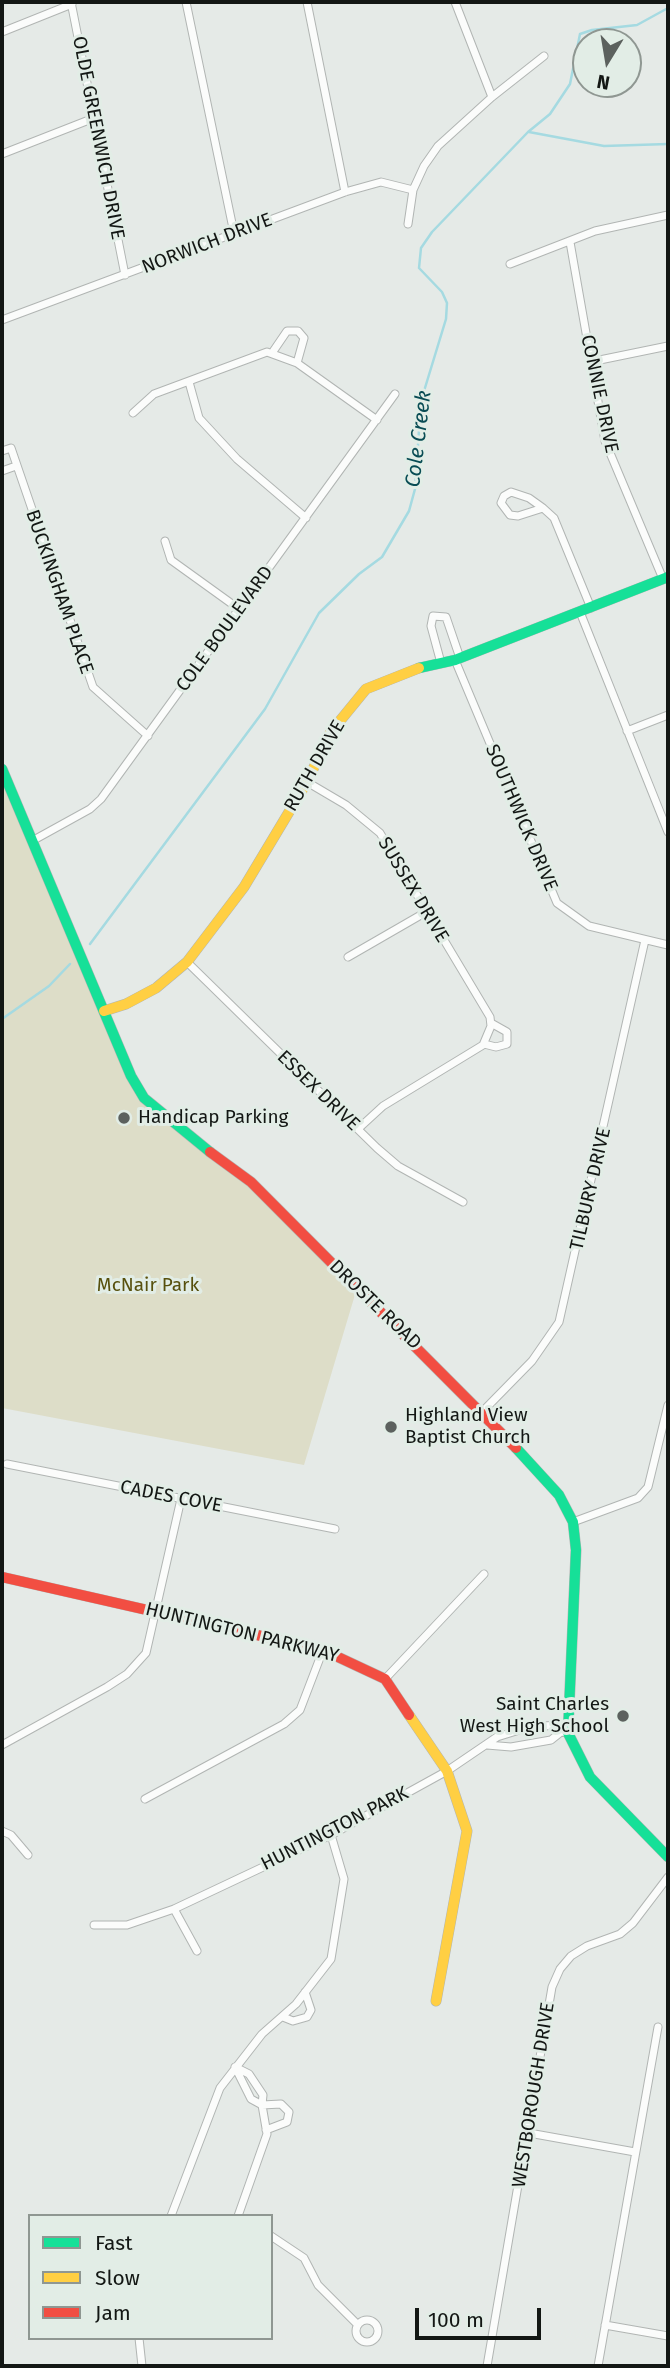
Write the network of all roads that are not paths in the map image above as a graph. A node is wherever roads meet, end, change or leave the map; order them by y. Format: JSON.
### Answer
{"nodes":[{"id":1,"x":187,"y":2,"type":"edge"},
{"id":2,"x":307,"y":2,"type":"edge"},
{"id":3,"x":455,"y":2,"type":"edge"},
{"id":4,"x":72,"y":3,"type":"edge"},
{"id":5,"x":2,"y":32,"type":"edge"},
{"id":6,"x":544,"y":57,"type":"dead end"},
{"id":7,"x":492,"y":97,"type":"junction"},
{"id":8,"x":94,"y":118,"type":"junction"},
{"id":9,"x":2,"y":154,"type":"edge"},
{"id":10,"x":413,"y":190,"type":"junction"},
{"id":11,"x":345,"y":192,"type":"junction"},
{"id":12,"x":668,"y":215,"type":"edge"},
{"id":13,"x":408,"y":223,"type":"dead end"},
{"id":14,"x":234,"y":233,"type":"junction"},
{"id":15,"x":570,"y":243,"type":"junction"},
{"id":16,"x":510,"y":264,"type":"dead end"},
{"id":17,"x":125,"y":275,"type":"junction"},
{"id":18,"x":2,"y":320,"type":"edge"},
{"id":19,"x":668,"y":346,"type":"edge"},
{"id":20,"x":272,"y":353,"type":"junction"},
{"id":21,"x":590,"y":362,"type":"junction"},
{"id":22,"x":297,"y":363,"type":"junction"},
{"id":23,"x":189,"y":382,"type":"junction"},
{"id":24,"x":396,"y":394,"type":"dead end"},
{"id":25,"x":133,"y":413,"type":"dead end"},
{"id":26,"x":377,"y":420,"type":"junction"},
{"id":27,"x":2,"y":451,"type":"edge"},
{"id":28,"x":16,"y":466,"type":"junction"},
{"id":29,"x":2,"y":471,"type":"edge"},
{"id":30,"x":543,"y":508,"type":"junction"},
{"id":31,"x":306,"y":518,"type":"junction"},
{"id":32,"x":165,"y":541,"type":"dead end"},
{"id":33,"x":666,"y":578,"type":"edge"},
{"id":34,"x":239,"y":608,"type":"junction"},
{"id":35,"x":591,"y":608,"type":"junction"},
{"id":36,"x":580,"y":612,"type":"junction"},
{"id":37,"x":458,"y":659,"type":"junction"},
{"id":38,"x":441,"y":663,"type":"junction"},
{"id":39,"x":668,"y":715,"type":"edge"},
{"id":40,"x":627,"y":731,"type":"junction"},
{"id":41,"x":148,"y":736,"type":"junction"},
{"id":42,"x":2,"y":769,"type":"edge"},
{"id":43,"x":307,"y":782,"type":"junction"},
{"id":44,"x":668,"y":832,"type":"edge"},
{"id":45,"x":32,"y":841,"type":"junction"},
{"id":46,"x":426,"y":912,"type":"junction"},
{"id":47,"x":645,"y":940,"type":"junction"},
{"id":48,"x":668,"y":945,"type":"edge"},
{"id":49,"x":348,"y":957,"type":"dead end"},
{"id":50,"x":187,"y":962,"type":"junction"},
{"id":51,"x":104,"y":1011,"type":"junction"},
{"id":52,"x":491,"y":1023,"type":"junction"},
{"id":53,"x":484,"y":1044,"type":"junction"},
{"id":54,"x":358,"y":1129,"type":"junction"},
{"id":55,"x":463,"y":1202,"type":"dead end"},
{"id":56,"x":668,"y":1405,"type":"edge"},
{"id":57,"x":483,"y":1411,"type":"junction"},
{"id":58,"x":7,"y":1465,"type":"dead end"},
{"id":59,"x":181,"y":1499,"type":"junction"},
{"id":60,"x":573,"y":1522,"type":"junction"},
{"id":61,"x":335,"y":1530,"type":"dead end"},
{"id":62,"x":484,"y":1574,"type":"dead end"},
{"id":63,"x":2,"y":1577,"type":"edge"},
{"id":64,"x":157,"y":1610,"type":"junction"},
{"id":65,"x":323,"y":1650,"type":"junction"},
{"id":66,"x":385,"y":1679,"type":"junction"},
{"id":67,"x":564,"y":1733,"type":"junction"},
{"id":68,"x":2,"y":1745,"type":"edge"},
{"id":69,"x":486,"y":1745,"type":"junction"},
{"id":70,"x":447,"y":1771,"type":"junction"},
{"id":71,"x":145,"y":1799,"type":"dead end"},
{"id":72,"x":2,"y":1831,"type":"edge"},
{"id":73,"x":331,"y":1835,"type":"junction"},
{"id":74,"x":28,"y":1855,"type":"dead end"},
{"id":75,"x":668,"y":1857,"type":"edge"},
{"id":76,"x":668,"y":1877,"type":"edge"},
{"id":77,"x":174,"y":1909,"type":"junction"},
{"id":78,"x":94,"y":1925,"type":"dead end"},
{"id":79,"x":197,"y":1951,"type":"dead end"},
{"id":80,"x":305,"y":1992,"type":"junction"},
{"id":81,"x":436,"y":2001,"type":"dead end"},
{"id":82,"x":283,"y":2017,"type":"junction"},
{"id":83,"x":658,"y":2027,"type":"dead end"},
{"id":84,"x":235,"y":2067,"type":"junction"},
{"id":85,"x":262,"y":2105,"type":"junction"},
{"id":86,"x":266,"y":2130,"type":"junction"},
{"id":87,"x":529,"y":2133,"type":"junction"},
{"id":88,"x":635,"y":2152,"type":"junction"},
{"id":89,"x":172,"y":2214,"type":"edge"},
{"id":90,"x":240,"y":2214,"type":"edge"},
{"id":91,"x":273,"y":2237,"type":"edge"},
{"id":92,"x":358,"y":2325,"type":"dead end"},
{"id":93,"x":605,"y":2325,"type":"junction"},
{"id":94,"x":668,"y":2336,"type":"edge"},
{"id":95,"x":139,"y":2340,"type":"edge"},
{"id":96,"x":142,"y":2366,"type":"edge"},
{"id":97,"x":486,"y":2366,"type":"edge"},
{"id":98,"x":598,"y":2366,"type":"edge"}],
"edges":[{"from":1,"to":14,"type":"street"},
{"from":2,"to":11,"type":"street"},
{"from":3,"to":7,"type":"street"},
{"from":4,"to":5,"type":"street"},
{"from":4,"to":8,"type":"street","name":"OLDE GREENWICH DRIVE"},
{"from":6,"to":7,"type":"street"},
{"from":7,"to":10,"type":"street"},
{"from":8,"to":9,"type":"street"},
{"from":8,"to":17,"type":"street","name":"OLDE GREENWICH DRIVE"},
{"from":10,"to":11,"type":"street","name":"NORWICH DRIVE"},
{"from":10,"to":13,"type":"street"},
{"from":11,"to":14,"type":"street","name":"NORWICH DRIVE"},
{"from":12,"to":15,"type":"street"},
{"from":14,"to":17,"type":"street","name":"NORWICH DRIVE"},
{"from":15,"to":16,"type":"street"},
{"from":15,"to":21,"type":"street","name":"CONNIE DRIVE"},
{"from":17,"to":18,"type":"street","name":"NORWICH DRIVE"},
{"from":19,"to":21,"type":"street"},
{"from":20,"to":22,"type":"street"},
{"from":20,"to":22,"type":"street"},
{"from":20,"to":23,"type":"street"},
{"from":21,"to":33,"type":"street","name":"CONNIE DRIVE"},
{"from":22,"to":26,"type":"street"},
{"from":23,"to":25,"type":"street"},
{"from":23,"to":31,"type":"street"},
{"from":24,"to":26,"type":"street","name":"COLE BOULEVARD"},
{"from":26,"to":31,"type":"street","name":"COLE BOULEVARD"},
{"from":27,"to":28,"type":"street","name":"BUCKINGHAM PLACE"},
{"from":28,"to":29,"type":"street"},
{"from":28,"to":41,"type":"street","name":"BUCKINGHAM PLACE"},
{"from":30,"to":30,"type":"street"},
{"from":30,"to":35,"type":"street"},
{"from":31,"to":34,"type":"street","name":"COLE BOULEVARD"},
{"from":32,"to":34,"type":"street"},
{"from":33,"to":35,"type":"street","name":"RUTH DRIVE"},
{"from":34,"to":41,"type":"street","name":"COLE BOULEVARD"},
{"from":35,"to":36,"type":"street","name":"RUTH DRIVE"},
{"from":36,"to":37,"type":"street","name":"RUTH DRIVE"},
{"from":36,"to":40,"type":"street"},
{"from":37,"to":38,"type":"street","name":"RUTH DRIVE"},
{"from":37,"to":38,"type":"street","name":"SOUTHWICK DRIVE"},
{"from":37,"to":47,"type":"street","name":"SOUTHWICK DRIVE"},
{"from":38,"to":43,"type":"street","name":"RUTH DRIVE"},
{"from":39,"to":40,"type":"street"},
{"from":40,"to":44,"type":"street"},
{"from":41,"to":45,"type":"street","name":"COLE BOULEVARD"},
{"from":42,"to":45,"type":"street","name":"DROSTE ROAD"},
{"from":43,"to":46,"type":"street","name":"SUSSEX DRIVE"},
{"from":43,"to":50,"type":"street","name":"RUTH DRIVE"},
{"from":45,"to":51,"type":"street","name":"DROSTE ROAD"},
{"from":46,"to":49,"type":"street"},
{"from":46,"to":52,"type":"street","name":"SUSSEX DRIVE"},
{"from":47,"to":48,"type":"street","name":"SOUTHWICK DRIVE"},
{"from":47,"to":57,"type":"street","name":"TILBURY DRIVE"},
{"from":50,"to":51,"type":"street","name":"RUTH DRIVE"},
{"from":50,"to":54,"type":"street","name":"ESSEX DRIVE"},
{"from":51,"to":57,"type":"street","name":"DROSTE ROAD"},
{"from":52,"to":53,"type":"street"},
{"from":52,"to":53,"type":"street","name":"SUSSEX DRIVE"},
{"from":53,"to":54,"type":"street","name":"SUSSEX DRIVE"},
{"from":54,"to":55,"type":"street","name":"ESSEX DRIVE"},
{"from":56,"to":60,"type":"street"},
{"from":57,"to":60,"type":"street","name":"DROSTE ROAD"},
{"from":58,"to":59,"type":"street","name":"CADES COVE"},
{"from":59,"to":61,"type":"street","name":"CADES COVE"},
{"from":59,"to":64,"type":"street"},
{"from":60,"to":67,"type":"street","name":"DROSTE ROAD"},
{"from":62,"to":66,"type":"street"},
{"from":63,"to":64,"type":"street","name":"HUNTINGTON PARKWAY"},
{"from":64,"to":65,"type":"street","name":"HUNTINGTON PARKWAY"},
{"from":64,"to":68,"type":"street"},
{"from":65,"to":66,"type":"street","name":"HUNTINGTON PARKWAY"},
{"from":65,"to":71,"type":"street"},
{"from":66,"to":70,"type":"street"},
{"from":67,"to":69,"type":"street"},
{"from":67,"to":69,"type":"street","name":"HUNTINGTON PARK"},
{"from":67,"to":75,"type":"street","name":"DROSTE ROAD"},
{"from":69,"to":70,"type":"street","name":"HUNTINGTON PARK"},
{"from":70,"to":73,"type":"street","name":"HUNTINGTON PARK"},
{"from":70,"to":81,"type":"street"},
{"from":72,"to":74,"type":"street"},
{"from":73,"to":77,"type":"street","name":"HUNTINGTON PARK"},
{"from":73,"to":80,"type":"street"},
{"from":76,"to":87,"type":"street","name":"WESTBOROUGH DRIVE"},
{"from":77,"to":78,"type":"street","name":"HUNTINGTON PARK"},
{"from":77,"to":79,"type":"street"},
{"from":80,"to":82,"type":"street"},
{"from":80,"to":82,"type":"street"},
{"from":82,"to":84,"type":"street"},
{"from":83,"to":88,"type":"street"},
{"from":84,"to":85,"type":"street"},
{"from":84,"to":85,"type":"street"},
{"from":84,"to":89,"type":"street"},
{"from":85,"to":86,"type":"street"},
{"from":85,"to":86,"type":"street"},
{"from":86,"to":90,"type":"street"},
{"from":87,"to":88,"type":"street"},
{"from":87,"to":97,"type":"street","name":"WESTBOROUGH DRIVE"},
{"from":88,"to":93,"type":"street"},
{"from":91,"to":92,"type":"street"},
{"from":93,"to":94,"type":"street"},
{"from":93,"to":98,"type":"street"},
{"from":95,"to":96,"type":"street"}]}
